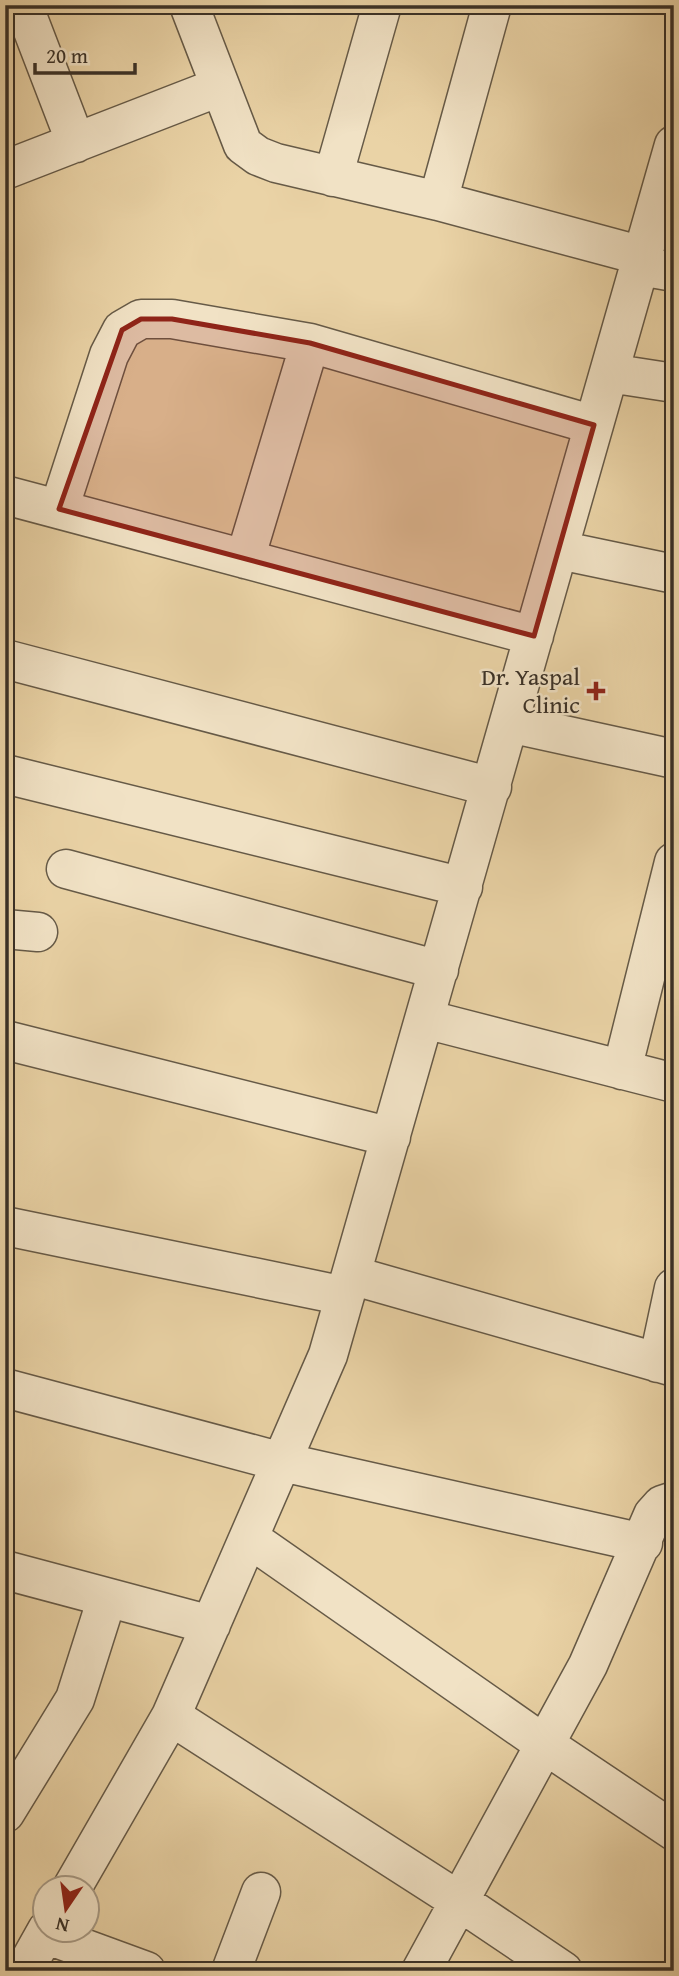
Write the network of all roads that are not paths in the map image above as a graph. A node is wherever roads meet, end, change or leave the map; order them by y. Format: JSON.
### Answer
{"nodes":[{"id":1,"x":23,"y":5,"type":"edge"},
{"id":2,"x":189,"y":5,"type":"edge"},
{"id":3,"x":382,"y":5,"type":"edge"},
{"id":4,"x":492,"y":5,"type":"edge"},
{"id":5,"x":219,"y":87,"type":"junction"},
{"id":6,"x":76,"y":143,"type":"junction"},
{"id":7,"x":673,"y":151,"type":"edge"},
{"id":8,"x":5,"y":170,"type":"edge"},
{"id":9,"x":333,"y":177,"type":"junction"},
{"id":10,"x":438,"y":201,"type":"junction"},
{"id":11,"x":652,"y":265,"type":"edge"},
{"id":12,"x":310,"y":343,"type":"junction"},
{"id":13,"x":609,"y":373,"type":"junction"},
{"id":14,"x":674,"y":383,"type":"edge"},
{"id":15,"x":594,"y":425,"type":"junction"},
{"id":16,"x":5,"y":495,"type":"edge"},
{"id":17,"x":60,"y":509,"type":"junction"},
{"id":18,"x":559,"y":550,"type":"junction"},
{"id":19,"x":245,"y":559,"type":"junction"},
{"id":20,"x":674,"y":574,"type":"edge"},
{"id":21,"x":534,"y":636,"type":"junction"},
{"id":22,"x":5,"y":659,"type":"edge"},
{"id":23,"x":509,"y":723,"type":"junction"},
{"id":24,"x":674,"y":759,"type":"edge"},
{"id":25,"x":5,"y":774,"type":"edge"},
{"id":26,"x":492,"y":787,"type":"junction"},
{"id":27,"x":674,"y":862,"type":"edge"},
{"id":28,"x":66,"y":869,"type":"dead end"},
{"id":29,"x":463,"y":887,"type":"junction"},
{"id":30,"x":439,"y":970,"type":"junction"},
{"id":31,"x":425,"y":1019,"type":"junction"},
{"id":32,"x":5,"y":1040,"type":"edge"},
{"id":33,"x":622,"y":1070,"type":"junction"},
{"id":34,"x":674,"y":1083,"type":"edge"},
{"id":35,"x":391,"y":1137,"type":"junction"},
{"id":36,"x":5,"y":1226,"type":"edge"},
{"id":37,"x":348,"y":1285,"type":"junction"},
{"id":38,"x":674,"y":1289,"type":"edge"},
{"id":39,"x":666,"y":1365,"type":"edge"},
{"id":40,"x":5,"y":1388,"type":"edge"},
{"id":41,"x":282,"y":1462,"type":"junction"},
{"id":42,"x":674,"y":1501,"type":"edge"},
{"id":43,"x":249,"y":1538,"type":"junction"},
{"id":44,"x":643,"y":1543,"type":"junction"},
{"id":45,"x":5,"y":1570,"type":"edge"},
{"id":46,"x":107,"y":1598,"type":"junction"},
{"id":47,"x":211,"y":1625,"type":"junction"},
{"id":48,"x":172,"y":1716,"type":"junction"},
{"id":49,"x":544,"y":1744,"type":"junction"},
{"id":50,"x":5,"y":1813,"type":"edge"},
{"id":51,"x":674,"y":1831,"type":"edge"},
{"id":52,"x":80,"y":1874,"type":"edge"},
{"id":53,"x":261,"y":1892,"type":"dead end"},
{"id":54,"x":459,"y":1901,"type":"junction"},
{"id":55,"x":39,"y":1944,"type":"edge"},
{"id":56,"x":77,"y":1944,"type":"edge"},
{"id":57,"x":24,"y":1971,"type":"edge"},
{"id":58,"x":146,"y":1971,"type":"edge"},
{"id":59,"x":231,"y":1971,"type":"edge"},
{"id":60,"x":421,"y":1971,"type":"edge"},
{"id":61,"x":564,"y":1971,"type":"edge"}],
"edges":[{"from":1,"to":6,"type":"street"},
{"from":2,"to":5,"type":"street"},
{"from":3,"to":9,"type":"street"},
{"from":4,"to":10,"type":"street"},
{"from":5,"to":6,"type":"street"},
{"from":5,"to":9,"type":"street"},
{"from":6,"to":8,"type":"street"},
{"from":7,"to":11,"type":"street"},
{"from":9,"to":10,"type":"street"},
{"from":10,"to":11,"type":"street"},
{"from":11,"to":13,"type":"street"},
{"from":12,"to":15,"type":"street"},
{"from":12,"to":17,"type":"street"},
{"from":12,"to":19,"type":"street"},
{"from":13,"to":14,"type":"street"},
{"from":13,"to":15,"type":"street"},
{"from":15,"to":18,"type":"street"},
{"from":16,"to":17,"type":"street"},
{"from":17,"to":19,"type":"street"},
{"from":18,"to":20,"type":"street"},
{"from":18,"to":21,"type":"street"},
{"from":19,"to":21,"type":"street"},
{"from":21,"to":23,"type":"street"},
{"from":22,"to":26,"type":"street"},
{"from":23,"to":24,"type":"street"},
{"from":23,"to":26,"type":"street"},
{"from":25,"to":29,"type":"street"},
{"from":26,"to":29,"type":"street"},
{"from":27,"to":33,"type":"street"},
{"from":28,"to":30,"type":"street"},
{"from":29,"to":30,"type":"street"},
{"from":30,"to":31,"type":"street"},
{"from":31,"to":33,"type":"street"},
{"from":31,"to":35,"type":"street"},
{"from":32,"to":35,"type":"street"},
{"from":33,"to":34,"type":"street"},
{"from":35,"to":37,"type":"street"},
{"from":36,"to":37,"type":"street"},
{"from":37,"to":39,"type":"street"},
{"from":37,"to":41,"type":"street"},
{"from":38,"to":39,"type":"street"},
{"from":40,"to":41,"type":"street"},
{"from":41,"to":43,"type":"street"},
{"from":41,"to":44,"type":"street"},
{"from":42,"to":44,"type":"street"},
{"from":43,"to":47,"type":"street"},
{"from":43,"to":49,"type":"street"},
{"from":44,"to":49,"type":"street"},
{"from":45,"to":46,"type":"street"},
{"from":46,"to":47,"type":"street"},
{"from":46,"to":50,"type":"street"},
{"from":47,"to":48,"type":"street"},
{"from":48,"to":52,"type":"street"},
{"from":48,"to":54,"type":"street"},
{"from":49,"to":51,"type":"street"},
{"from":49,"to":54,"type":"street"},
{"from":53,"to":59,"type":"street"},
{"from":54,"to":60,"type":"street"},
{"from":54,"to":61,"type":"street"},
{"from":55,"to":57,"type":"street"},
{"from":56,"to":58,"type":"street"}]}
